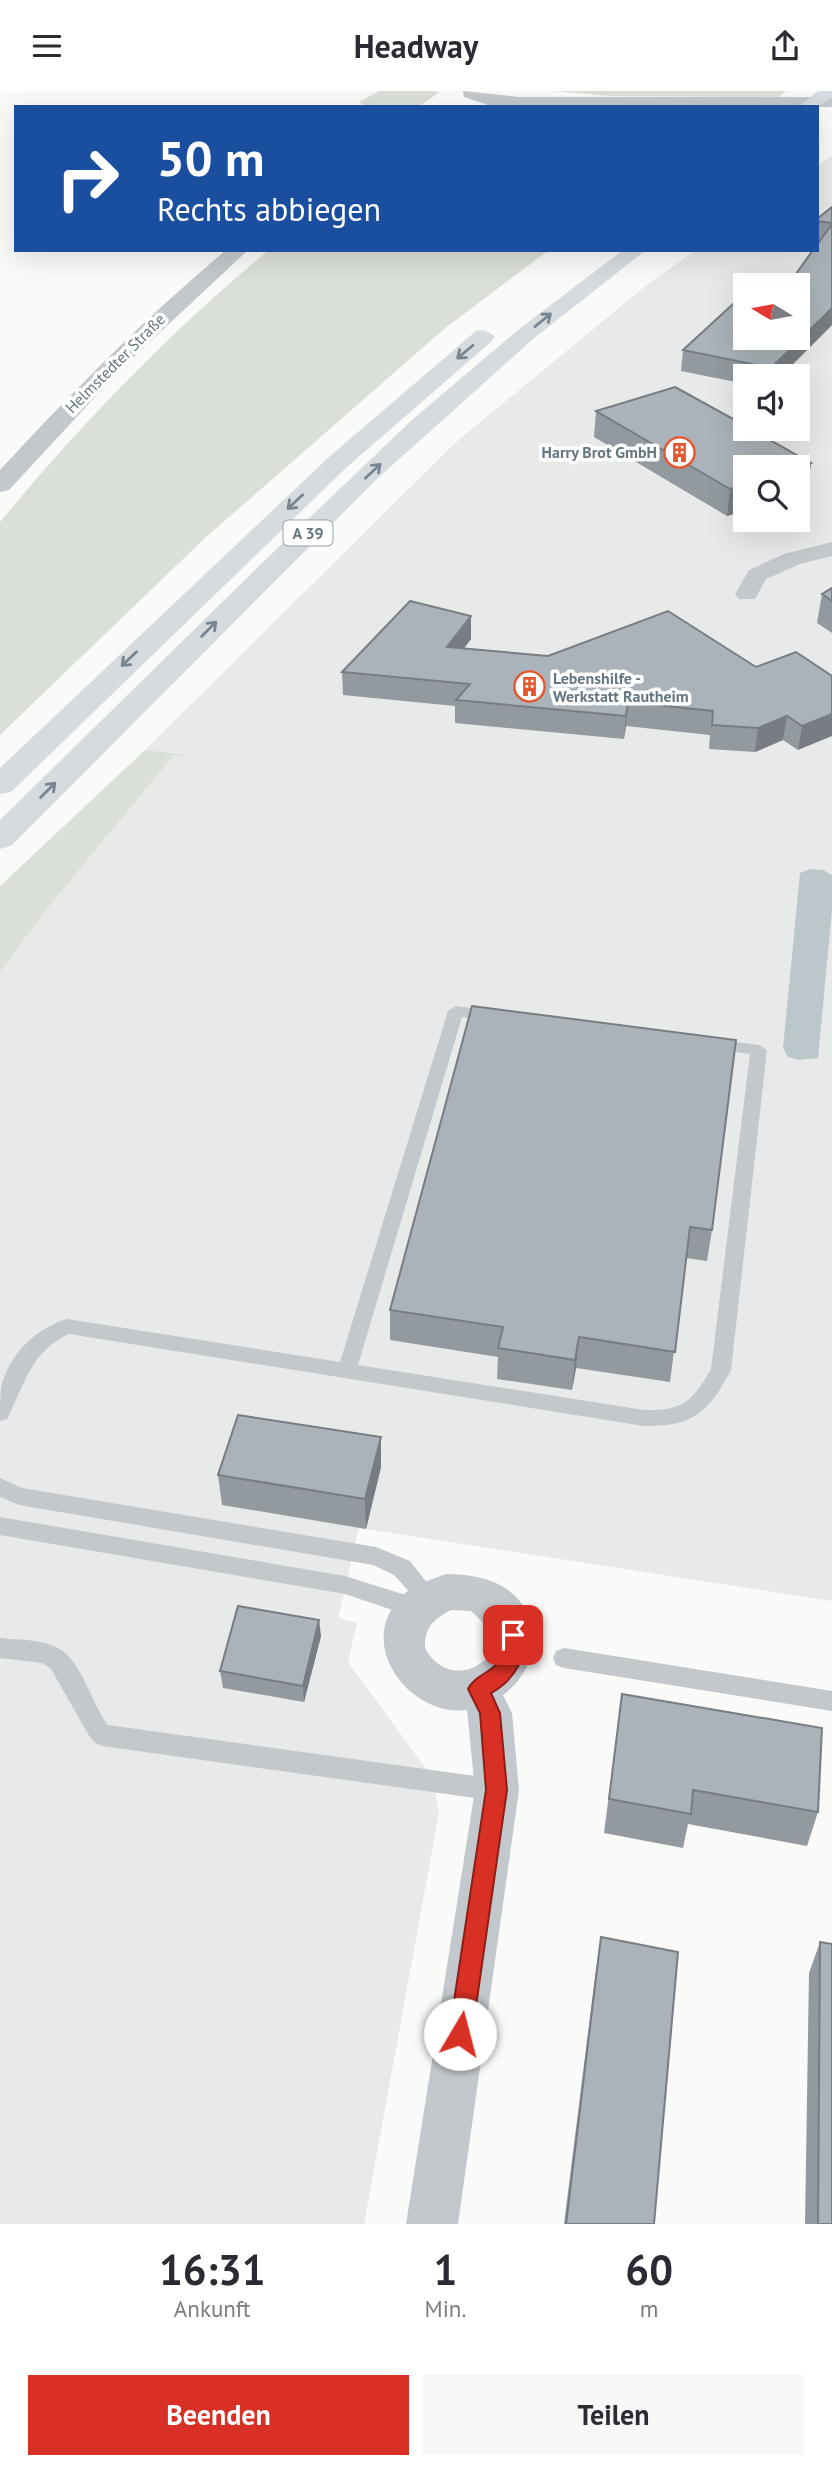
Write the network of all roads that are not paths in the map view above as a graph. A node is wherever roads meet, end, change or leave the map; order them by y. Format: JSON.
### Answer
{"nodes":[{"id":1,"x":828,"y":91,"type":"edge"},
{"id":2,"x":467,"y":94,"type":"edge"},
{"id":3,"x":557,"y":101,"type":"junction"},
{"id":4,"x":832,"y":102,"type":"edge"},
{"id":5,"x":496,"y":104,"type":"edge"},
{"id":6,"x":588,"y":104,"type":"edge"},
{"id":7,"x":809,"y":105,"type":"edge"},
{"id":8,"x":236,"y":252,"type":"edge"},
{"id":9,"x":594,"y":252,"type":"edge"},
{"id":10,"x":633,"y":252,"type":"edge"},
{"id":11,"x":556,"y":281,"type":"dead end"},
{"id":12,"x":500,"y":322,"type":"dead end"},
{"id":13,"x":0,"y":485,"type":"edge"},
{"id":14,"x":832,"y":549,"type":"edge"},
{"id":15,"x":747,"y":594,"type":"dead end"},
{"id":16,"x":0,"y":785,"type":"edge"},
{"id":17,"x":0,"y":839,"type":"edge"},
{"id":18,"x":511,"y":1018,"type":"edge"},
{"id":19,"x":690,"y":1041,"type":"edge"},
{"id":20,"x":347,"y":1370,"type":"junction"},
{"id":21,"x":0,"y":1413,"type":"edge"},
{"id":22,"x":0,"y":1486,"type":"edge"},
{"id":23,"x":0,"y":1526,"type":"edge"},
{"id":24,"x":422,"y":1603,"type":"junction"},
{"id":25,"x":0,"y":1648,"type":"edge"},
{"id":26,"x":564,"y":1658,"type":"dead end"},
{"id":27,"x":479,"y":1689,"type":"junction"},
{"id":28,"x":832,"y":1701,"type":"edge"},
{"id":29,"x":497,"y":1790,"type":"junction"},
{"id":30,"x":432,"y":2224,"type":"edge"}],
"edges":[{"from":1,"to":7,"type":"highway"},
{"from":2,"to":3,"type":"street"},
{"from":2,"to":5,"type":"street"},
{"from":3,"to":5,"type":"street"},
{"from":3,"to":6,"type":"street"},
{"from":4,"to":6,"type":"street"},
{"from":8,"to":13,"type":"street","name":"Helmstedter Straße"},
{"from":9,"to":11,"type":"highway"},
{"from":17,"to":10,"type":"highway","number":"A 39","one_way":true},
{"from":12,"to":16,"type":"highway","number":"A 39","one_way":true},
{"from":14,"to":15,"type":"street"},
{"from":18,"to":20,"type":"lane"},
{"from":19,"to":20,"type":"lane"},
{"from":20,"to":21,"type":"lane"},
{"from":22,"to":24,"type":"lane"},
{"from":23,"to":24,"type":"lane"},
{"from":24,"to":27,"type":"street"},
{"from":24,"to":27,"type":"street"},
{"from":25,"to":29,"type":"lane"},
{"from":26,"to":28,"type":"lane"},
{"from":27,"to":29,"type":"street"},
{"from":29,"to":30,"type":"street"}]}
